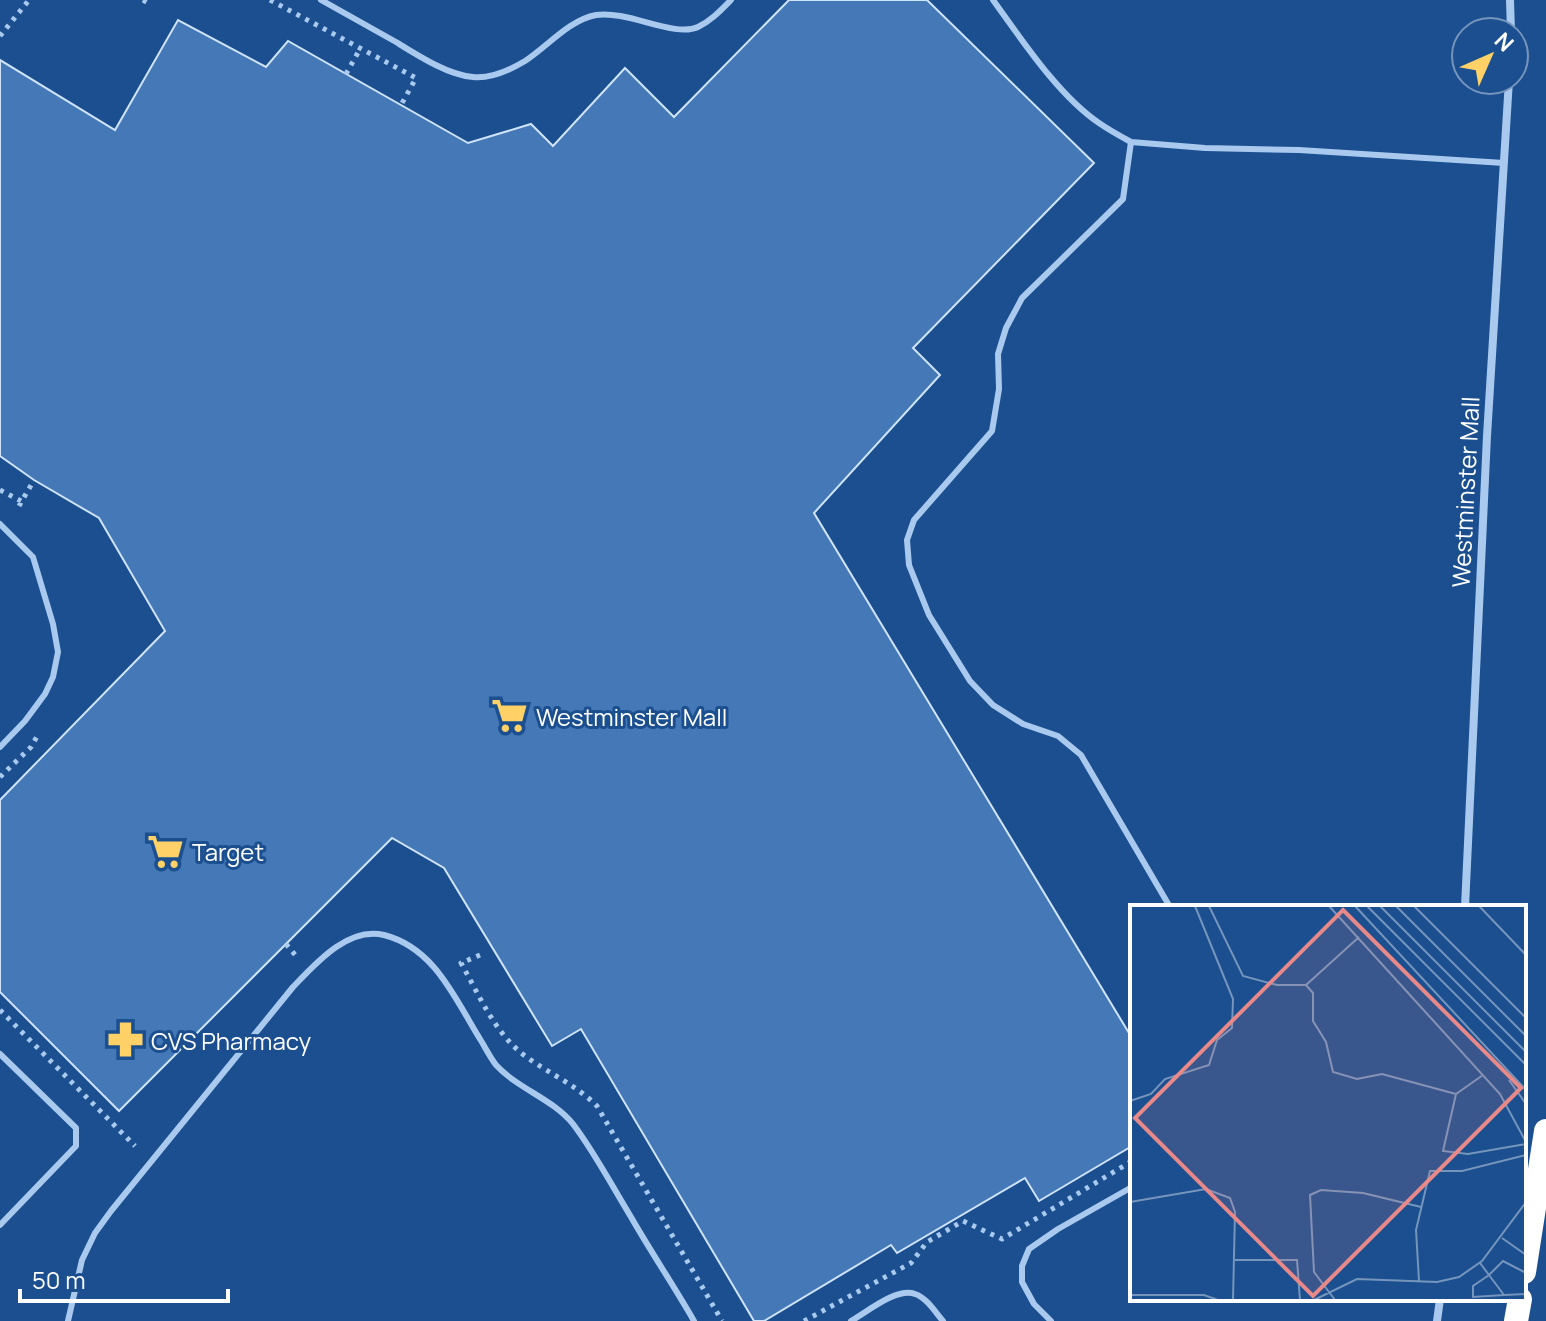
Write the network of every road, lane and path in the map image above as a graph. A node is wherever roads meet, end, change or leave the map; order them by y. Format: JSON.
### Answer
{"nodes":[{"id":1,"x":29,"y":0,"type":"edge"},
{"id":2,"x":143,"y":0,"type":"edge"},
{"id":3,"x":270,"y":0,"type":"edge"},
{"id":4,"x":321,"y":0,"type":"edge"},
{"id":5,"x":731,"y":0,"type":"edge"},
{"id":6,"x":993,"y":0,"type":"edge"},
{"id":7,"x":150,"y":4,"type":"dead end"},
{"id":8,"x":0,"y":36,"type":"edge"},
{"id":9,"x":365,"y":41,"type":"dead end"},
{"id":10,"x":360,"y":49,"type":"junction"},
{"id":11,"x":346,"y":74,"type":"dead end"},
{"id":12,"x":1508,"y":96,"type":"edge"},
{"id":13,"x":401,"y":105,"type":"dead end"},
{"id":14,"x":1131,"y":142,"type":"junction"},
{"id":15,"x":1504,"y":163,"type":"junction"},
{"id":16,"x":34,"y":480,"type":"dead end"},
{"id":17,"x":0,"y":490,"type":"edge"},
{"id":18,"x":0,"y":524,"type":"edge"},
{"id":19,"x":0,"y":747,"type":"edge"},
{"id":20,"x":1169,"y":905,"type":"edge"},
{"id":21,"x":1465,"y":905,"type":"edge"},
{"id":22,"x":286,"y":944,"type":"dead end"},
{"id":23,"x":296,"y":956,"type":"dead end"},
{"id":24,"x":0,"y":1010,"type":"edge"},
{"id":25,"x":0,"y":1054,"type":"edge"},
{"id":26,"x":1546,"y":1131,"type":"edge"},
{"id":27,"x":135,"y":1146,"type":"dead end"},
{"id":28,"x":1130,"y":1162,"type":"edge"},
{"id":29,"x":1130,"y":1188,"type":"edge"},
{"id":30,"x":0,"y":1225,"type":"edge"},
{"id":31,"x":1526,"y":1259,"type":"edge"},
{"id":32,"x":1440,"y":1301,"type":"edge"},
{"id":33,"x":1520,"y":1301,"type":"edge"},
{"id":34,"x":68,"y":1321,"type":"edge"},
{"id":35,"x":694,"y":1321,"type":"edge"},
{"id":36,"x":804,"y":1321,"type":"edge"},
{"id":37,"x":851,"y":1321,"type":"edge"},
{"id":38,"x":943,"y":1321,"type":"edge"},
{"id":39,"x":1051,"y":1321,"type":"edge"},
{"id":40,"x":1437,"y":1321,"type":"edge"},
{"id":41,"x":1516,"y":1321,"type":"edge"}],
"edges":[{"from":1,"to":8,"type":"path"},
{"from":2,"to":7,"type":"path"},
{"from":3,"to":10,"type":"path"},
{"from":4,"to":5,"type":"lane"},
{"from":6,"to":14,"type":"lane"},
{"from":9,"to":10,"type":"path"},
{"from":10,"to":11,"type":"path"},
{"from":10,"to":13,"type":"path"},
{"from":12,"to":15,"type":"street","name":"Westminster Mall"},
{"from":14,"to":15,"type":"lane"},
{"from":14,"to":20,"type":"lane"},
{"from":15,"to":21,"type":"street","name":"Westminster Mall"},
{"from":16,"to":17,"type":"path"},
{"from":18,"to":19,"type":"lane"},
{"from":22,"to":23,"type":"path"},
{"from":24,"to":27,"type":"path"},
{"from":25,"to":30,"type":"lane"},
{"from":26,"to":31,"type":"highway"},
{"from":28,"to":36,"type":"path"},
{"from":29,"to":39,"type":"lane"},
{"from":32,"to":40,"type":"street"},
{"from":33,"to":41,"type":"highway"},
{"from":34,"to":35,"type":"lane"},
{"from":37,"to":38,"type":"lane"}]}
